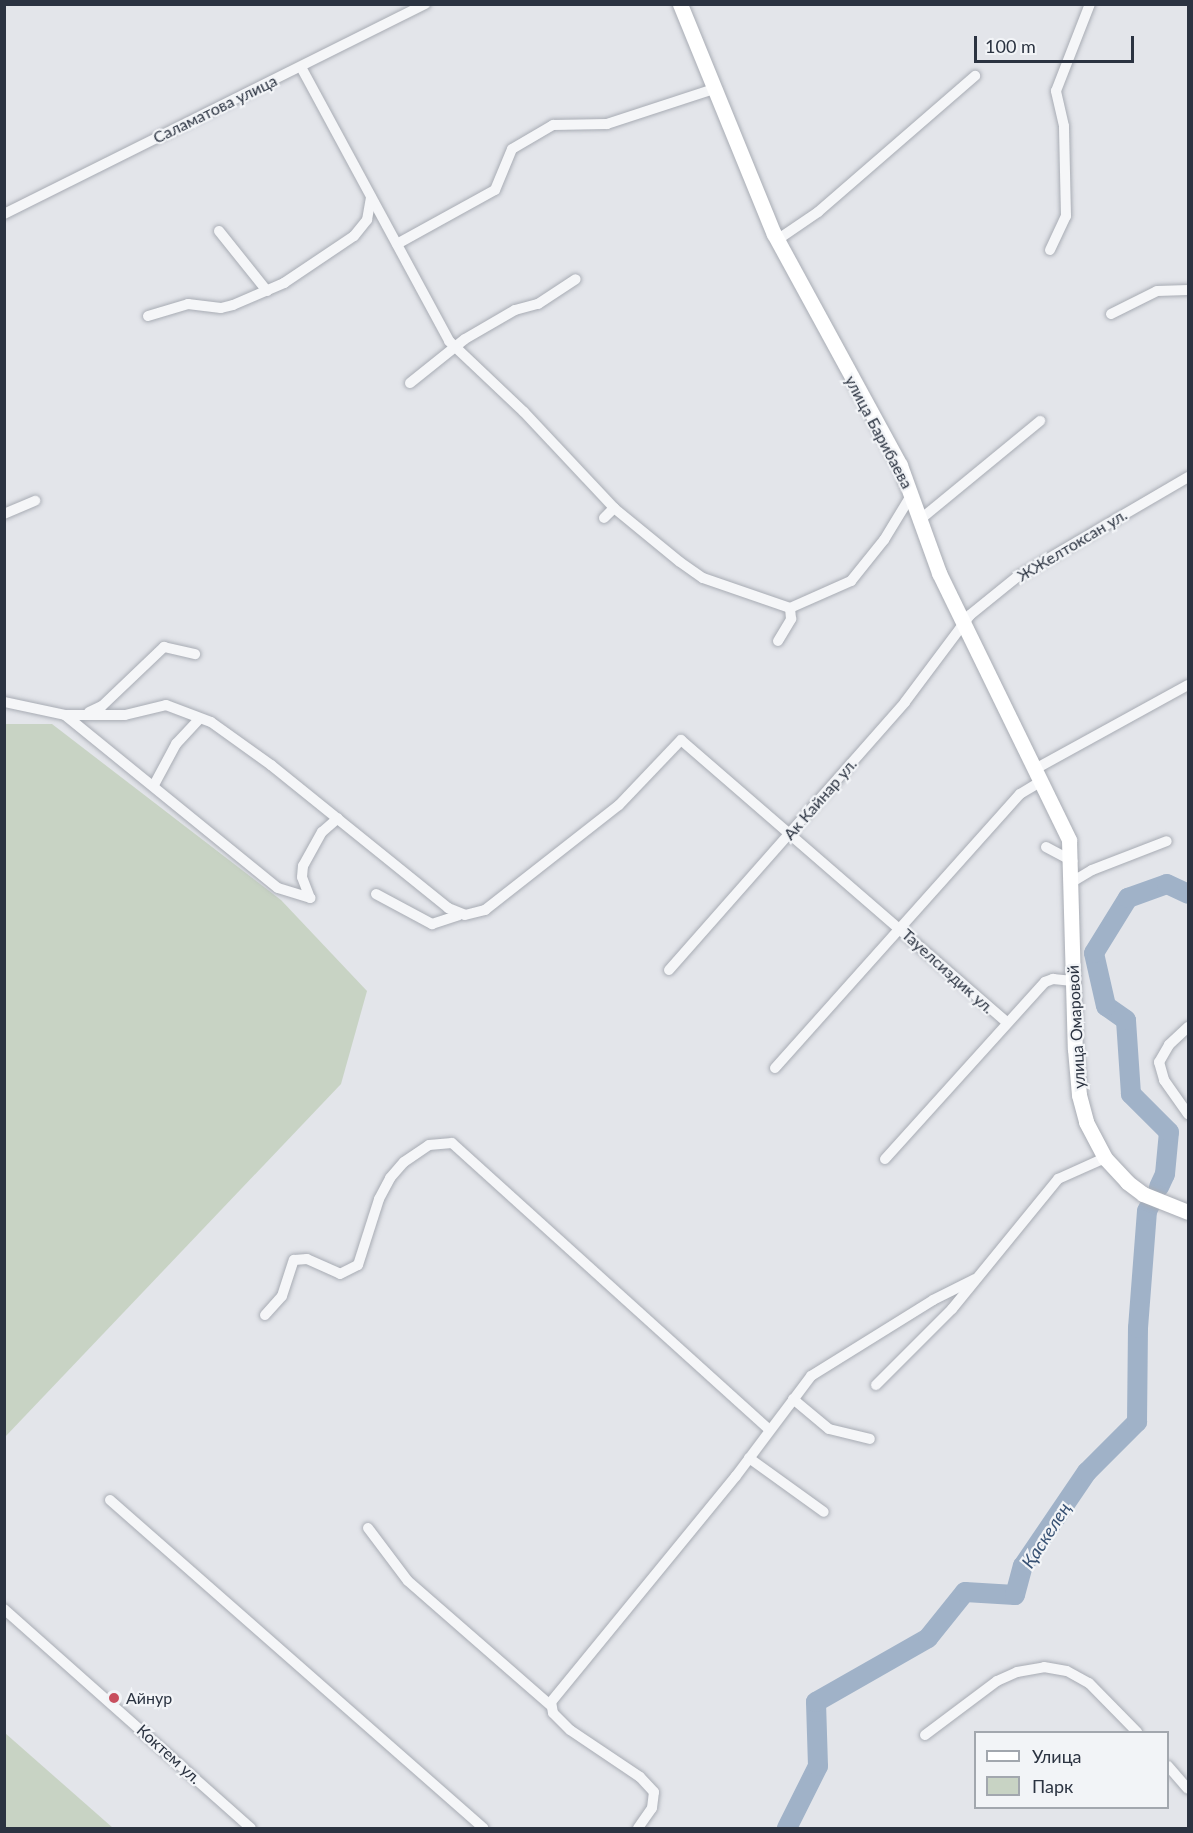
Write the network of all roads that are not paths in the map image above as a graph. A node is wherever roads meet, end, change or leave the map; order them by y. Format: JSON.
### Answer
{"nodes":[{"id":1,"x":426,"y":4,"type":"edge"},
{"id":2,"x":680,"y":4,"type":"edge"},
{"id":3,"x":1090,"y":4,"type":"edge"},
{"id":4,"x":301,"y":67,"type":"junction"},
{"id":5,"x":975,"y":76,"type":"dead end"},
{"id":6,"x":714,"y":89,"type":"junction"},
{"id":7,"x":371,"y":197,"type":"junction"},
{"id":8,"x":4,"y":214,"type":"edge"},
{"id":9,"x":219,"y":231,"type":"dead end"},
{"id":10,"x":777,"y":240,"type":"junction"},
{"id":11,"x":397,"y":244,"type":"junction"},
{"id":12,"x":1050,"y":250,"type":"dead end"},
{"id":13,"x":576,"y":279,"type":"dead end"},
{"id":14,"x":1188,"y":290,"type":"edge"},
{"id":15,"x":267,"y":291,"type":"junction"},
{"id":16,"x":1111,"y":314,"type":"dead end"},
{"id":17,"x":148,"y":316,"type":"dead end"},
{"id":18,"x":454,"y":347,"type":"junction"},
{"id":19,"x":410,"y":383,"type":"dead end"},
{"id":20,"x":1040,"y":421,"type":"dead end"},
{"id":21,"x":1188,"y":477,"type":"edge"},
{"id":22,"x":912,"y":494,"type":"junction"},
{"id":23,"x":35,"y":501,"type":"dead end"},
{"id":24,"x":614,"y":508,"type":"junction"},
{"id":25,"x":4,"y":514,"type":"edge"},
{"id":26,"x":604,"y":518,"type":"dead end"},
{"id":27,"x":921,"y":518,"type":"junction"},
{"id":28,"x":790,"y":608,"type":"junction"},
{"id":29,"x":964,"y":622,"type":"junction"},
{"id":30,"x":778,"y":641,"type":"dead end"},
{"id":31,"x":195,"y":654,"type":"dead end"},
{"id":32,"x":1188,"y":685,"type":"edge"},
{"id":33,"x":4,"y":702,"type":"edge"},
{"id":34,"x":86,"y":714,"type":"junction"},
{"id":35,"x":65,"y":715,"type":"junction"},
{"id":36,"x":200,"y":718,"type":"junction"},
{"id":37,"x":1040,"y":774,"type":"junction"},
{"id":38,"x":153,"y":785,"type":"junction"},
{"id":39,"x":338,"y":818,"type":"junction"},
{"id":40,"x":790,"y":833,"type":"junction"},
{"id":41,"x":1167,"y":841,"type":"dead end"},
{"id":42,"x":1046,"y":847,"type":"dead end"},
{"id":43,"x":1072,"y":861,"type":"junction"},
{"id":44,"x":1072,"y":882,"type":"junction"},
{"id":45,"x":376,"y":894,"type":"dead end"},
{"id":46,"x":459,"y":915,"type":"junction"},
{"id":47,"x":898,"y":927,"type":"junction"},
{"id":48,"x":669,"y":970,"type":"dead end"},
{"id":49,"x":1073,"y":981,"type":"junction"},
{"id":50,"x":1008,"y":1023,"type":"junction"},
{"id":51,"x":1188,"y":1027,"type":"edge"},
{"id":52,"x":775,"y":1068,"type":"dead end"},
{"id":53,"x":1188,"y":1114,"type":"edge"},
{"id":54,"x":1105,"y":1158,"type":"junction"},
{"id":55,"x":885,"y":1159,"type":"dead end"},
{"id":56,"x":1188,"y":1212,"type":"edge"},
{"id":57,"x":975,"y":1279,"type":"junction"},
{"id":58,"x":265,"y":1315,"type":"dead end"},
{"id":59,"x":876,"y":1385,"type":"dead end"},
{"id":60,"x":793,"y":1399,"type":"junction"},
{"id":61,"x":769,"y":1429,"type":"junction"},
{"id":62,"x":870,"y":1439,"type":"dead end"},
{"id":63,"x":749,"y":1458,"type":"junction"},
{"id":64,"x":110,"y":1500,"type":"dead end"},
{"id":65,"x":824,"y":1512,"type":"dead end"},
{"id":66,"x":368,"y":1528,"type":"dead end"},
{"id":67,"x":4,"y":1609,"type":"edge"},
{"id":68,"x":550,"y":1705,"type":"junction"},
{"id":69,"x":1136,"y":1731,"type":"edge"},
{"id":70,"x":925,"y":1735,"type":"dead end"},
{"id":71,"x":1169,"y":1768,"type":"edge"},
{"id":72,"x":1188,"y":1789,"type":"edge"},
{"id":73,"x":251,"y":1828,"type":"edge"},
{"id":74,"x":484,"y":1828,"type":"edge"},
{"id":75,"x":638,"y":1828,"type":"edge"}],
"edges":[{"from":1,"to":4,"type":"street","name":"Саламатова улица"},
{"from":2,"to":6,"type":"street","name":"улица Барибаева"},
{"from":3,"to":12,"type":"street"},
{"from":4,"to":7,"type":"street"},
{"from":4,"to":8,"type":"street","name":"Саламатова улица"},
{"from":5,"to":10,"type":"street"},
{"from":6,"to":10,"type":"street","name":"улица Барибаева"},
{"from":6,"to":11,"type":"street"},
{"from":7,"to":11,"type":"street"},
{"from":7,"to":15,"type":"street"},
{"from":9,"to":15,"type":"street"},
{"from":10,"to":22,"type":"street","name":"улица Барибаева"},
{"from":11,"to":18,"type":"street"},
{"from":13,"to":18,"type":"street"},
{"from":14,"to":16,"type":"street"},
{"from":15,"to":17,"type":"street"},
{"from":18,"to":19,"type":"street"},
{"from":18,"to":24,"type":"street"},
{"from":20,"to":27,"type":"street"},
{"from":21,"to":29,"type":"street","name":"ЖЖелтоксан ул."},
{"from":22,"to":27,"type":"street","name":"улица Барибаева"},
{"from":22,"to":28,"type":"street"},
{"from":23,"to":25,"type":"street"},
{"from":24,"to":26,"type":"street"},
{"from":24,"to":28,"type":"street"},
{"from":27,"to":29,"type":"street","name":"улица Барибаева"},
{"from":28,"to":30,"type":"street"},
{"from":29,"to":37,"type":"street","name":"улица Барибаева"},
{"from":29,"to":40,"type":"street","name":"Ак Кайнар ул."},
{"from":31,"to":34,"type":"street"},
{"from":32,"to":37,"type":"street","name":"Тауелсиздик ул."},
{"from":33,"to":35,"type":"street"},
{"from":34,"to":35,"type":"street"},
{"from":34,"to":36,"type":"street"},
{"from":35,"to":38,"type":"street"},
{"from":36,"to":38,"type":"street"},
{"from":36,"to":39,"type":"street"},
{"from":37,"to":43,"type":"street","name":"улица Барибаева"},
{"from":37,"to":47,"type":"street","name":"Тауелсиздик ул."},
{"from":38,"to":39,"type":"street"},
{"from":39,"to":46,"type":"street"},
{"from":40,"to":46,"type":"street"},
{"from":40,"to":47,"type":"street"},
{"from":40,"to":48,"type":"street","name":"Ак Кайнар ул."},
{"from":41,"to":44,"type":"street"},
{"from":42,"to":43,"type":"street"},
{"from":43,"to":44,"type":"street","name":"улица Омаровой"},
{"from":44,"to":49,"type":"street","name":"улица Омаровой"},
{"from":45,"to":46,"type":"street"},
{"from":47,"to":50,"type":"street","name":"Тауелсиздик ул."},
{"from":47,"to":52,"type":"street"},
{"from":49,"to":50,"type":"street","name":"Тауелсиздик ул."},
{"from":49,"to":54,"type":"street","name":"улица Омаровой"},
{"from":50,"to":55,"type":"street"},
{"from":51,"to":53,"type":"street"},
{"from":54,"to":56,"type":"street","name":"улица Омаровой"},
{"from":54,"to":57,"type":"street"},
{"from":57,"to":59,"type":"street"},
{"from":57,"to":60,"type":"street"},
{"from":58,"to":61,"type":"street"},
{"from":60,"to":61,"type":"street"},
{"from":60,"to":62,"type":"street"},
{"from":61,"to":63,"type":"street"},
{"from":63,"to":65,"type":"street"},
{"from":63,"to":68,"type":"street"},
{"from":64,"to":74,"type":"street"},
{"from":66,"to":68,"type":"street"},
{"from":67,"to":73,"type":"street","name":"Коктем ул."},
{"from":68,"to":75,"type":"street"},
{"from":69,"to":70,"type":"street"},
{"from":71,"to":72,"type":"street"}]}
